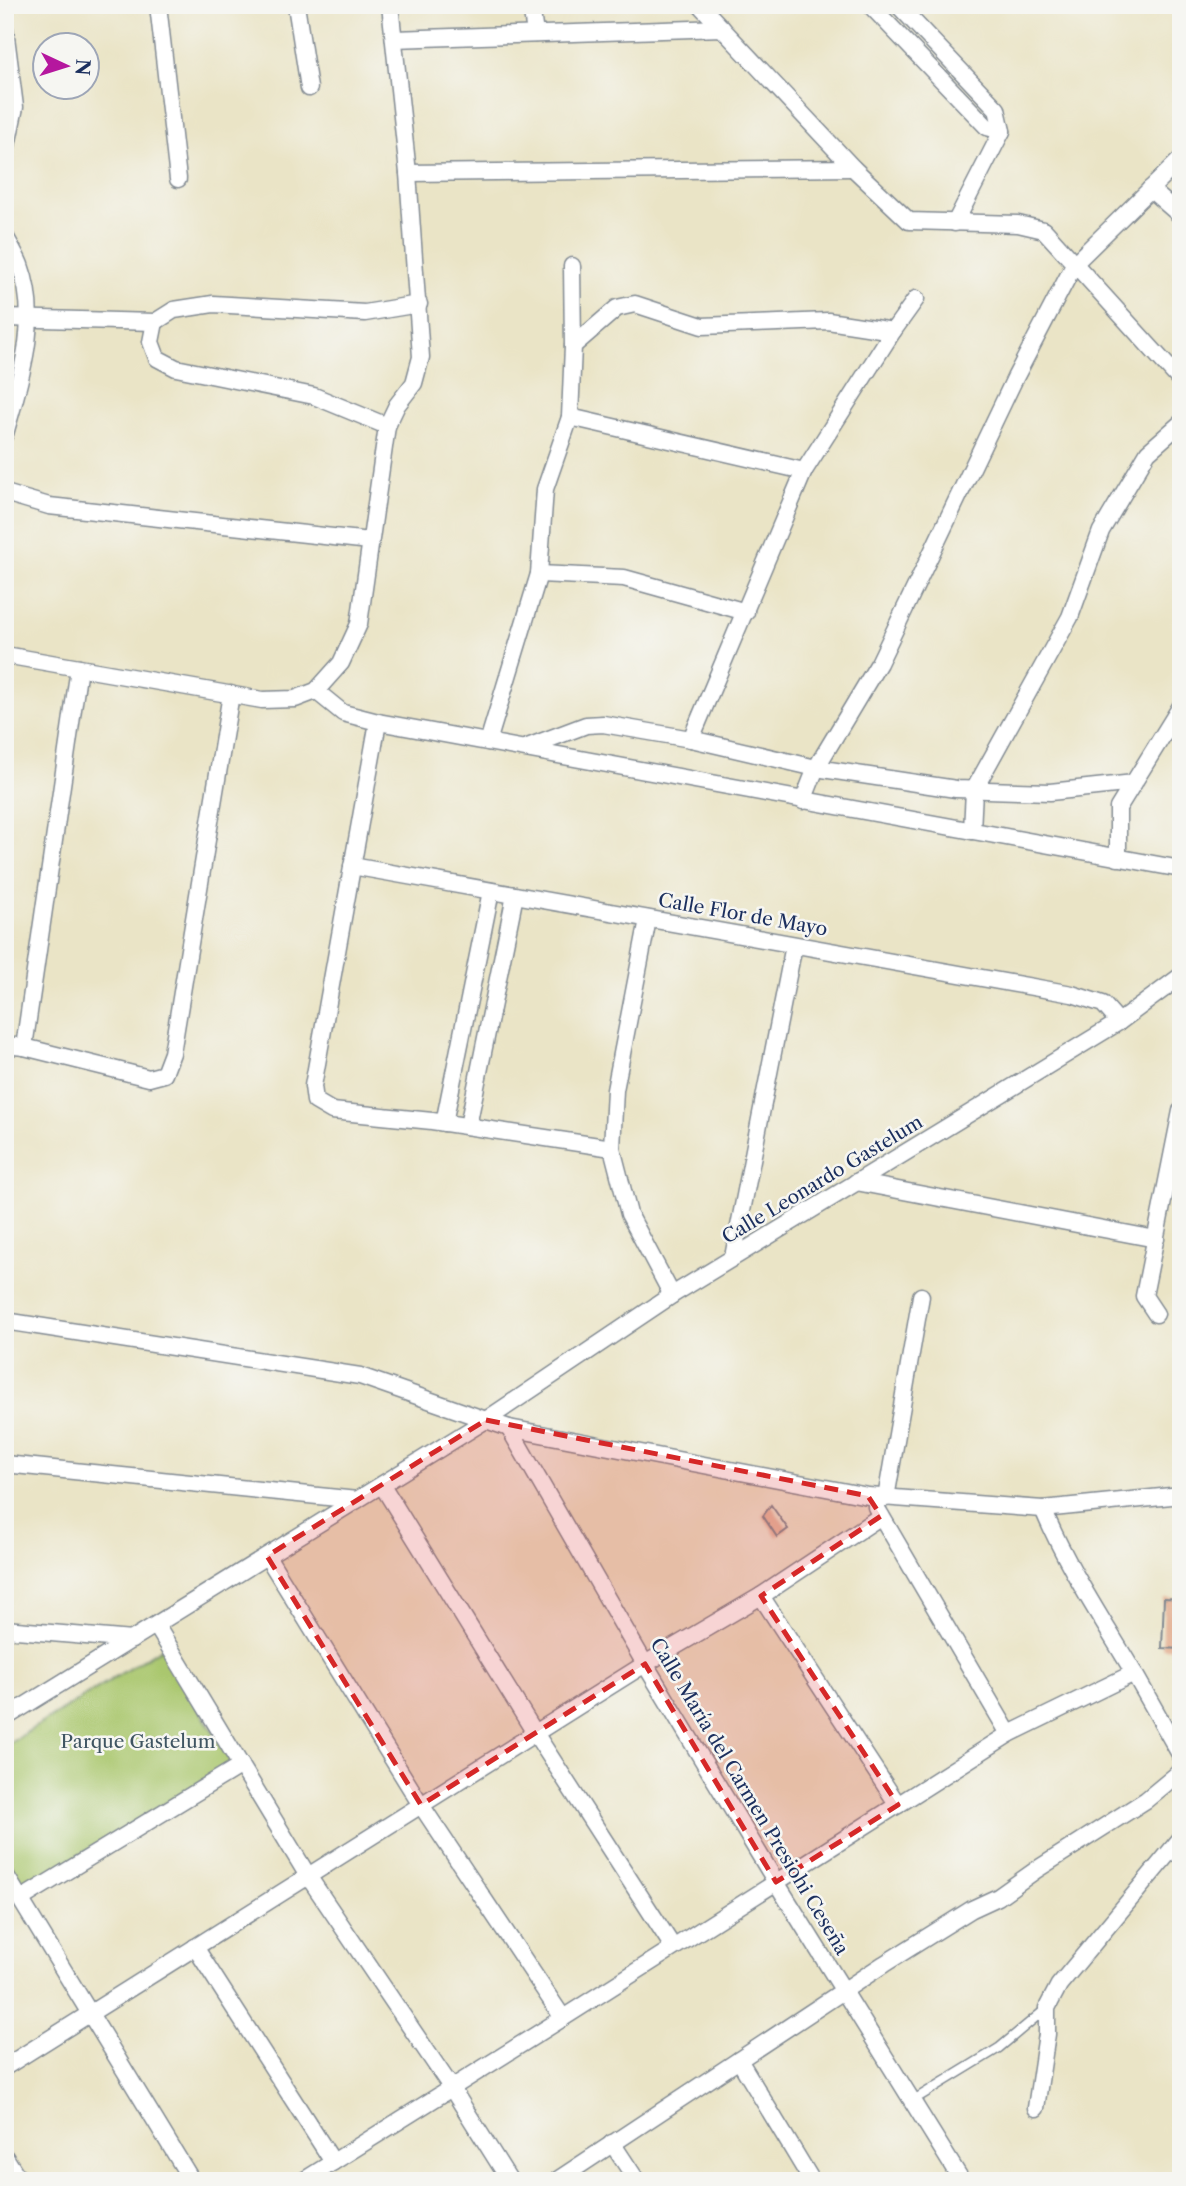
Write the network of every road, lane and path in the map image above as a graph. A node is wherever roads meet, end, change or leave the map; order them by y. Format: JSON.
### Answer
{"nodes":[{"id":1,"x":158,"y":5,"type":"edge"},
{"id":2,"x":296,"y":5,"type":"edge"},
{"id":3,"x":390,"y":5,"type":"edge"},
{"id":4,"x":531,"y":5,"type":"edge"},
{"id":5,"x":700,"y":5,"type":"edge"},
{"id":6,"x":870,"y":5,"type":"edge"},
{"id":7,"x":898,"y":5,"type":"edge"},
{"id":8,"x":722,"y":28,"type":"junction"},
{"id":9,"x":5,"y":29,"type":"edge"},
{"id":10,"x":535,"y":34,"type":"junction"},
{"id":11,"x":394,"y":39,"type":"junction"},
{"id":12,"x":309,"y":88,"type":"dead end"},
{"id":13,"x":1002,"y":131,"type":"junction"},
{"id":14,"x":5,"y":155,"type":"edge"},
{"id":15,"x":1181,"y":159,"type":"edge"},
{"id":16,"x":853,"y":168,"type":"junction"},
{"id":17,"x":408,"y":173,"type":"junction"},
{"id":18,"x":178,"y":179,"type":"dead end"},
{"id":19,"x":1150,"y":189,"type":"junction"},
{"id":20,"x":1181,"y":216,"type":"edge"},
{"id":21,"x":955,"y":223,"type":"junction"},
{"id":22,"x":5,"y":236,"type":"edge"},
{"id":23,"x":1074,"y":263,"type":"junction"},
{"id":24,"x":572,"y":266,"type":"dead end"},
{"id":25,"x":916,"y":299,"type":"dead end"},
{"id":26,"x":419,"y":304,"type":"junction"},
{"id":27,"x":5,"y":318,"type":"edge"},
{"id":28,"x":28,"y":319,"type":"junction"},
{"id":29,"x":155,"y":322,"type":"junction"},
{"id":30,"x":893,"y":331,"type":"junction"},
{"id":31,"x":573,"y":346,"type":"junction"},
{"id":32,"x":1181,"y":381,"type":"edge"},
{"id":33,"x":570,"y":417,"type":"junction"},
{"id":34,"x":1181,"y":423,"type":"edge"},
{"id":35,"x":387,"y":426,"type":"junction"},
{"id":36,"x":5,"y":434,"type":"edge"},
{"id":37,"x":804,"y":471,"type":"junction"},
{"id":38,"x":5,"y":493,"type":"edge"},
{"id":39,"x":370,"y":541,"type":"junction"},
{"id":40,"x":539,"y":574,"type":"junction"},
{"id":41,"x":746,"y":612,"type":"junction"},
{"id":42,"x":5,"y":655,"type":"edge"},
{"id":43,"x":79,"y":667,"type":"junction"},
{"id":44,"x":316,"y":691,"type":"junction"},
{"id":45,"x":231,"y":694,"type":"junction"},
{"id":46,"x":1181,"y":706,"type":"edge"},
{"id":47,"x":378,"y":722,"type":"junction"},
{"id":48,"x":691,"y":739,"type":"junction"},
{"id":49,"x":488,"y":741,"type":"junction"},
{"id":50,"x":522,"y":749,"type":"junction"},
{"id":51,"x":816,"y":768,"type":"junction"},
{"id":52,"x":1134,"y":783,"type":"junction"},
{"id":53,"x":974,"y":790,"type":"junction"},
{"id":54,"x":803,"y":801,"type":"junction"},
{"id":55,"x":972,"y":831,"type":"junction"},
{"id":56,"x":1118,"y":858,"type":"junction"},
{"id":57,"x":352,"y":866,"type":"junction"},
{"id":58,"x":1181,"y":869,"type":"edge"},
{"id":59,"x":491,"y":891,"type":"junction"},
{"id":60,"x":515,"y":895,"type":"junction"},
{"id":61,"x":648,"y":919,"type":"junction"},
{"id":62,"x":794,"y":945,"type":"junction"},
{"id":63,"x":1181,"y":976,"type":"edge"},
{"id":64,"x":1119,"y":1022,"type":"junction"},
{"id":65,"x":5,"y":1045,"type":"edge"},
{"id":66,"x":24,"y":1047,"type":"junction"},
{"id":67,"x":1181,"y":1111,"type":"edge"},
{"id":68,"x":444,"y":1123,"type":"junction"},
{"id":69,"x":468,"y":1126,"type":"junction"},
{"id":70,"x":612,"y":1148,"type":"junction"},
{"id":71,"x":856,"y":1182,"type":"junction"},
{"id":72,"x":1156,"y":1239,"type":"junction"},
{"id":73,"x":733,"y":1257,"type":"junction"},
{"id":74,"x":672,"y":1295,"type":"junction"},
{"id":75,"x":921,"y":1296,"type":"dead end"},
{"id":76,"x":1156,"y":1314,"type":"dead end"},
{"id":77,"x":5,"y":1321,"type":"edge"},
{"id":78,"x":486,"y":1420,"type":"junction"},
{"id":79,"x":509,"y":1428,"type":"junction"},
{"id":80,"x":5,"y":1464,"type":"edge"},
{"id":81,"x":382,"y":1485,"type":"junction"},
{"id":82,"x":1181,"y":1495,"type":"edge"},
{"id":83,"x":868,"y":1496,"type":"junction"},
{"id":84,"x":886,"y":1498,"type":"junction"},
{"id":85,"x":357,"y":1500,"type":"junction"},
{"id":86,"x":1043,"y":1509,"type":"junction"},
{"id":87,"x":881,"y":1516,"type":"junction"},
{"id":88,"x":268,"y":1556,"type":"junction"},
{"id":89,"x":761,"y":1596,"type":"junction"},
{"id":90,"x":156,"y":1625,"type":"junction"},
{"id":91,"x":5,"y":1629,"type":"edge"},
{"id":92,"x":132,"y":1640,"type":"junction"},
{"id":93,"x":645,"y":1664,"type":"junction"},
{"id":94,"x":1135,"y":1673,"type":"junction"},
{"id":95,"x":5,"y":1718,"type":"edge"},
{"id":96,"x":535,"y":1733,"type":"junction"},
{"id":97,"x":1009,"y":1734,"type":"junction"},
{"id":98,"x":1181,"y":1756,"type":"edge"},
{"id":99,"x":241,"y":1765,"type":"junction"},
{"id":100,"x":1181,"y":1771,"type":"edge"},
{"id":101,"x":421,"y":1805,"type":"junction"},
{"id":102,"x":898,"y":1805,"type":"junction"},
{"id":103,"x":1181,"y":1838,"type":"edge"},
{"id":104,"x":5,"y":1874,"type":"edge"},
{"id":105,"x":308,"y":1876,"type":"junction"},
{"id":106,"x":776,"y":1882,"type":"junction"},
{"id":107,"x":21,"y":1899,"type":"junction"},
{"id":108,"x":195,"y":1947,"type":"junction"},
{"id":109,"x":673,"y":1947,"type":"junction"},
{"id":110,"x":844,"y":1991,"type":"junction"},
{"id":111,"x":1047,"y":2008,"type":"junction"},
{"id":112,"x":90,"y":2014,"type":"junction"},
{"id":113,"x":563,"y":2018,"type":"junction"},
{"id":114,"x":738,"y":2060,"type":"junction"},
{"id":115,"x":5,"y":2067,"type":"edge"},
{"id":116,"x":451,"y":2087,"type":"junction"},
{"id":117,"x":912,"y":2101,"type":"junction"},
{"id":118,"x":1036,"y":2108,"type":"dead end"},
{"id":119,"x":612,"y":2143,"type":"junction"},
{"id":120,"x":5,"y":2157,"type":"edge"},
{"id":121,"x":333,"y":2162,"type":"junction"},
{"id":122,"x":20,"y":2181,"type":"edge"},
{"id":123,"x":192,"y":2181,"type":"edge"},
{"id":124,"x":303,"y":2181,"type":"edge"},
{"id":125,"x":510,"y":2181,"type":"edge"},
{"id":126,"x":556,"y":2181,"type":"edge"},
{"id":127,"x":637,"y":2181,"type":"edge"},
{"id":128,"x":812,"y":2181,"type":"edge"},
{"id":129,"x":962,"y":2181,"type":"edge"}],
"edges":[{"from":1,"to":18,"type":"street"},
{"from":2,"to":12,"type":"street"},
{"from":3,"to":11,"type":"street"},
{"from":4,"to":10,"type":"street"},
{"from":5,"to":8,"type":"street"},
{"from":6,"to":13,"type":"street"},
{"from":7,"to":13,"type":"street"},
{"from":8,"to":10,"type":"street"},
{"from":8,"to":16,"type":"street"},
{"from":9,"to":14,"type":"street"},
{"from":10,"to":11,"type":"street"},
{"from":11,"to":17,"type":"street"},
{"from":13,"to":21,"type":"street"},
{"from":15,"to":19,"type":"street"},
{"from":16,"to":17,"type":"street"},
{"from":16,"to":21,"type":"street"},
{"from":17,"to":26,"type":"street"},
{"from":19,"to":20,"type":"street"},
{"from":19,"to":23,"type":"street"},
{"from":21,"to":23,"type":"street"},
{"from":22,"to":28,"type":"street"},
{"from":23,"to":32,"type":"street"},
{"from":23,"to":51,"type":"street"},
{"from":24,"to":31,"type":"street"},
{"from":25,"to":30,"type":"street"},
{"from":26,"to":29,"type":"street"},
{"from":26,"to":35,"type":"street"},
{"from":27,"to":28,"type":"street"},
{"from":28,"to":29,"type":"street"},
{"from":28,"to":36,"type":"street"},
{"from":29,"to":35,"type":"street"},
{"from":30,"to":31,"type":"street"},
{"from":30,"to":37,"type":"street"},
{"from":31,"to":33,"type":"street"},
{"from":33,"to":37,"type":"street"},
{"from":33,"to":40,"type":"street"},
{"from":34,"to":53,"type":"street"},
{"from":35,"to":39,"type":"street"},
{"from":37,"to":41,"type":"street"},
{"from":38,"to":39,"type":"street"},
{"from":39,"to":44,"type":"street"},
{"from":40,"to":41,"type":"street"},
{"from":40,"to":49,"type":"street"},
{"from":41,"to":48,"type":"street"},
{"from":42,"to":43,"type":"street"},
{"from":43,"to":45,"type":"street"},
{"from":43,"to":66,"type":"street"},
{"from":44,"to":45,"type":"street"},
{"from":44,"to":47,"type":"street"},
{"from":45,"to":66,"type":"street"},
{"from":46,"to":52,"type":"street"},
{"from":47,"to":49,"type":"street"},
{"from":47,"to":57,"type":"street"},
{"from":48,"to":50,"type":"street"},
{"from":48,"to":51,"type":"street"},
{"from":49,"to":50,"type":"street"},
{"from":50,"to":54,"type":"street"},
{"from":51,"to":53,"type":"street"},
{"from":51,"to":54,"type":"street"},
{"from":52,"to":53,"type":"street"},
{"from":52,"to":56,"type":"street"},
{"from":53,"to":55,"type":"street"},
{"from":54,"to":55,"type":"street"},
{"from":55,"to":56,"type":"street"},
{"from":56,"to":58,"type":"street"},
{"from":57,"to":59,"type":"street","name":"Calle Flor de Mayo"},
{"from":57,"to":68,"type":"street"},
{"from":59,"to":60,"type":"street","name":"Calle Flor de Mayo"},
{"from":59,"to":68,"type":"street"},
{"from":60,"to":61,"type":"street","name":"Calle Flor de Mayo"},
{"from":60,"to":69,"type":"street"},
{"from":61,"to":62,"type":"street","name":"Calle Flor de Mayo"},
{"from":61,"to":70,"type":"street"},
{"from":62,"to":64,"type":"street","name":"Calle Flor de Mayo"},
{"from":62,"to":73,"type":"street"},
{"from":63,"to":64,"type":"street","name":"Calle Leonardo Gastelum"},
{"from":64,"to":71,"type":"street","name":"Calle Leonardo Gastelum"},
{"from":65,"to":66,"type":"street"},
{"from":67,"to":72,"type":"street"},
{"from":68,"to":69,"type":"street"},
{"from":69,"to":70,"type":"street"},
{"from":70,"to":74,"type":"street"},
{"from":71,"to":72,"type":"street"},
{"from":71,"to":73,"type":"street","name":"Calle Leonardo Gastelum"},
{"from":72,"to":76,"type":"street"},
{"from":73,"to":74,"type":"street","name":"Calle Leonardo Gastelum"},
{"from":74,"to":78,"type":"street","name":"Calle Leonardo Gastelum"},
{"from":75,"to":84,"type":"street"},
{"from":77,"to":78,"type":"street"},
{"from":78,"to":79,"type":"street"},
{"from":78,"to":81,"type":"street","name":"Calle Leonardo Gastelum"},
{"from":79,"to":83,"type":"street"},
{"from":79,"to":93,"type":"street","name":"Calle María del Carmen Presiohi Ceseña"},
{"from":80,"to":85,"type":"street"},
{"from":81,"to":85,"type":"street","name":"Calle Leonardo Gastelum"},
{"from":81,"to":96,"type":"street"},
{"from":82,"to":86,"type":"street"},
{"from":83,"to":84,"type":"street"},
{"from":83,"to":87,"type":"street"},
{"from":84,"to":86,"type":"street"},
{"from":85,"to":88,"type":"street","name":"Calle Leonardo Gastelum"},
{"from":86,"to":94,"type":"street"},
{"from":87,"to":89,"type":"street"},
{"from":87,"to":97,"type":"street"},
{"from":88,"to":90,"type":"street","name":"Calle Leonardo Gastelum"},
{"from":88,"to":101,"type":"street"},
{"from":89,"to":93,"type":"street"},
{"from":89,"to":102,"type":"street"},
{"from":90,"to":92,"type":"street","name":"Calle Leonardo Gastelum"},
{"from":90,"to":99,"type":"street"},
{"from":91,"to":92,"type":"street"},
{"from":92,"to":95,"type":"street","name":"Calle Leonardo Gastelum"},
{"from":93,"to":96,"type":"street"},
{"from":93,"to":106,"type":"street","name":"Calle María del Carmen Presiohi Ceseña"},
{"from":94,"to":97,"type":"street"},
{"from":94,"to":98,"type":"street"},
{"from":96,"to":101,"type":"street"},
{"from":96,"to":109,"type":"street"},
{"from":97,"to":102,"type":"street"},
{"from":99,"to":105,"type":"street"},
{"from":99,"to":107,"type":"street"},
{"from":100,"to":110,"type":"street"},
{"from":101,"to":105,"type":"street"},
{"from":101,"to":113,"type":"street"},
{"from":102,"to":106,"type":"street"},
{"from":103,"to":111,"type":"street"},
{"from":104,"to":107,"type":"street"},
{"from":105,"to":108,"type":"street"},
{"from":105,"to":116,"type":"street"},
{"from":106,"to":109,"type":"street"},
{"from":106,"to":110,"type":"street","name":"Calle María del Carmen Presiohi Ceseña"},
{"from":107,"to":112,"type":"street"},
{"from":108,"to":112,"type":"street"},
{"from":108,"to":121,"type":"street"},
{"from":109,"to":113,"type":"street"},
{"from":110,"to":114,"type":"street"},
{"from":110,"to":117,"type":"street","name":"Calle María del Carmen Presiohi Ceseña"},
{"from":111,"to":117,"type":"lane"},
{"from":111,"to":118,"type":"street"},
{"from":112,"to":115,"type":"street"},
{"from":112,"to":123,"type":"street"},
{"from":113,"to":116,"type":"street"},
{"from":114,"to":119,"type":"street"},
{"from":114,"to":128,"type":"street"},
{"from":116,"to":121,"type":"street"},
{"from":116,"to":125,"type":"street"},
{"from":117,"to":129,"type":"street","name":"Calle María del Carmen Presiohi Ceseña"},
{"from":119,"to":126,"type":"street"},
{"from":119,"to":127,"type":"street"},
{"from":120,"to":122,"type":"street"},
{"from":121,"to":124,"type":"street"}]}
